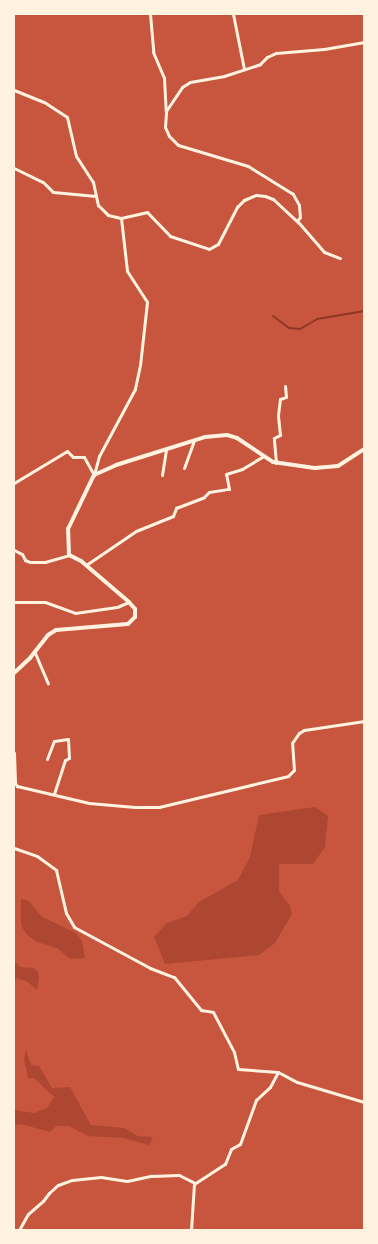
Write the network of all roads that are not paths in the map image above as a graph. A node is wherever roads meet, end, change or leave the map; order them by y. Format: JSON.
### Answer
{"nodes":[{"id":1,"x":150,"y":14,"type":"edge"},
{"id":2,"x":233,"y":14,"type":"edge"},
{"id":3,"x":364,"y":42,"type":"edge"},
{"id":4,"x":244,"y":68,"type":"junction"},
{"id":5,"x":14,"y":90,"type":"edge"},
{"id":6,"x":166,"y":111,"type":"junction"},
{"id":7,"x":14,"y":168,"type":"edge"},
{"id":8,"x":96,"y":196,"type":"junction"},
{"id":9,"x":121,"y":218,"type":"junction"},
{"id":10,"x":297,"y":221,"type":"junction"},
{"id":11,"x":340,"y":258,"type":"dead end"},
{"id":12,"x":286,"y":386,"type":"dead end"},
{"id":13,"x":194,"y":439,"type":"junction"},
{"id":14,"x":166,"y":449,"type":"junction"},
{"id":15,"x":364,"y":449,"type":"edge"},
{"id":16,"x":264,"y":456,"type":"junction"},
{"id":17,"x":276,"y":463,"type":"junction"},
{"id":18,"x":184,"y":468,"type":"dead end"},
{"id":19,"x":94,"y":475,"type":"junction"},
{"id":20,"x":162,"y":475,"type":"dead end"},
{"id":21,"x":14,"y":484,"type":"edge"},
{"id":22,"x":14,"y":550,"type":"edge"},
{"id":23,"x":69,"y":555,"type":"junction"},
{"id":24,"x":86,"y":565,"type":"junction"},
{"id":25,"x":14,"y":602,"type":"edge"},
{"id":26,"x":129,"y":602,"type":"junction"},
{"id":27,"x":35,"y":653,"type":"junction"},
{"id":28,"x":14,"y":672,"type":"edge"},
{"id":29,"x":48,"y":683,"type":"dead end"},
{"id":30,"x":364,"y":721,"type":"edge"},
{"id":31,"x":14,"y":753,"type":"edge"},
{"id":32,"x":47,"y":759,"type":"dead end"},
{"id":33,"x":54,"y":794,"type":"junction"},
{"id":34,"x":14,"y":848,"type":"edge"},
{"id":35,"x":278,"y":1072,"type":"junction"},
{"id":36,"x":364,"y":1102,"type":"edge"},
{"id":37,"x":195,"y":1183,"type":"junction"},
{"id":38,"x":19,"y":1230,"type":"edge"},
{"id":39,"x":190,"y":1230,"type":"edge"}],
"edges":[{"from":1,"to":6,"type":"street"},
{"from":2,"to":4,"type":"street"},
{"from":3,"to":4,"type":"street"},
{"from":4,"to":6,"type":"street"},
{"from":5,"to":8,"type":"street"},
{"from":6,"to":10,"type":"street"},
{"from":7,"to":8,"type":"street"},
{"from":8,"to":9,"type":"street"},
{"from":9,"to":10,"type":"street"},
{"from":9,"to":19,"type":"street"},
{"from":10,"to":11,"type":"street"},
{"from":12,"to":17,"type":"street"},
{"from":13,"to":14,"type":"main road"},
{"from":13,"to":16,"type":"main road"},
{"from":13,"to":18,"type":"street"},
{"from":14,"to":19,"type":"main road"},
{"from":14,"to":20,"type":"street"},
{"from":15,"to":17,"type":"main road"},
{"from":16,"to":17,"type":"main road"},
{"from":16,"to":24,"type":"street"},
{"from":19,"to":21,"type":"street"},
{"from":19,"to":23,"type":"main road"},
{"from":22,"to":23,"type":"street"},
{"from":23,"to":24,"type":"main road"},
{"from":24,"to":26,"type":"main road"},
{"from":25,"to":26,"type":"street"},
{"from":26,"to":27,"type":"main road"},
{"from":27,"to":28,"type":"main road"},
{"from":27,"to":29,"type":"street"},
{"from":30,"to":33,"type":"street"},
{"from":31,"to":33,"type":"street"},
{"from":32,"to":33,"type":"street"},
{"from":34,"to":35,"type":"street"},
{"from":35,"to":36,"type":"street"},
{"from":35,"to":37,"type":"street"},
{"from":37,"to":38,"type":"street"},
{"from":37,"to":39,"type":"street"}]}
